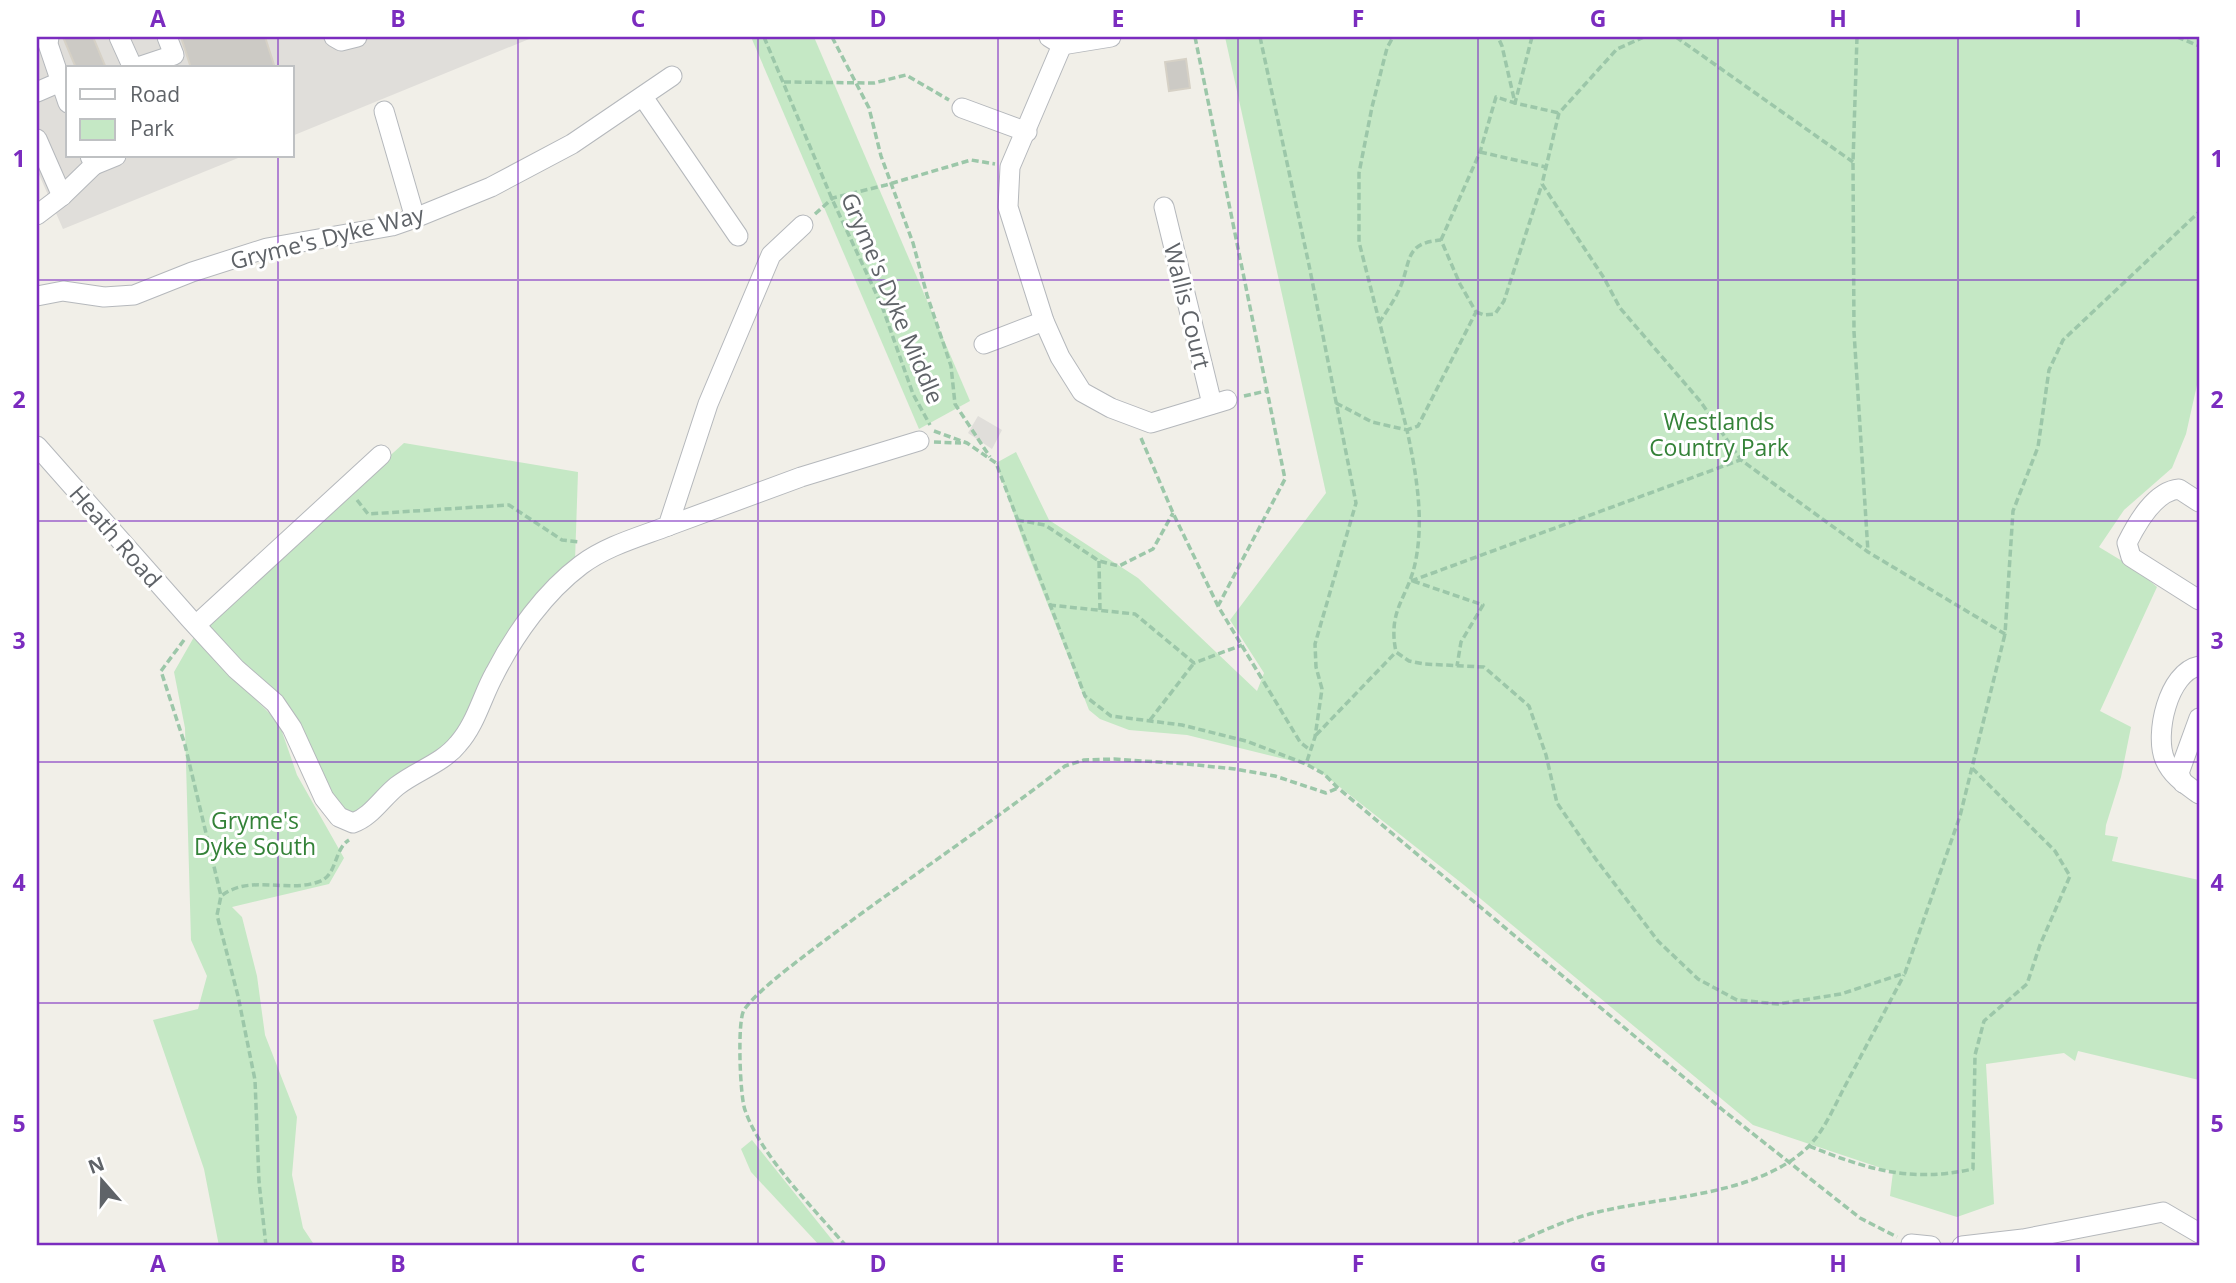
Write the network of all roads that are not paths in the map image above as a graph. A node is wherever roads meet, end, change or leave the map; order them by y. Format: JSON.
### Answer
{"nodes":[{"id":1,"x":49,"y":37,"type":"edge"},
{"id":2,"x":119,"y":37,"type":"edge"},
{"id":3,"x":167,"y":37,"type":"edge"},
{"id":4,"x":334,"y":37,"type":"edge"},
{"id":5,"x":357,"y":37,"type":"edge"},
{"id":6,"x":1111,"y":37,"type":"edge"},
{"id":7,"x":1055,"y":41,"type":"edge"},
{"id":8,"x":133,"y":66,"type":"edge"},
{"id":9,"x":140,"y":66,"type":"edge"},
{"id":10,"x":672,"y":76,"type":"dead end"},
{"id":11,"x":60,"y":82,"type":"junction"},
{"id":12,"x":37,"y":92,"type":"edge"},
{"id":13,"x":643,"y":97,"type":"junction"},
{"id":14,"x":66,"y":98,"type":"edge"},
{"id":15,"x":962,"y":108,"type":"road end"},
{"id":16,"x":384,"y":111,"type":"dead end"},
{"id":17,"x":1027,"y":132,"type":"junction"},
{"id":18,"x":37,"y":139,"type":"edge"},
{"id":19,"x":92,"y":160,"type":"edge"},
{"id":20,"x":62,"y":196,"type":"junction"},
{"id":21,"x":1164,"y":207,"type":"dead end"},
{"id":22,"x":37,"y":215,"type":"edge"},
{"id":23,"x":415,"y":218,"type":"junction"},
{"id":24,"x":803,"y":225,"type":"dead end"},
{"id":25,"x":738,"y":236,"type":"dead end"},
{"id":26,"x":37,"y":296,"type":"edge"},
{"id":27,"x":1044,"y":321,"type":"junction"},
{"id":28,"x":984,"y":344,"type":"dead end"},
{"id":29,"x":919,"y":441,"type":"road end"},
{"id":30,"x":37,"y":446,"type":"edge"},
{"id":31,"x":381,"y":454,"type":"dead end"},
{"id":32,"x":2199,"y":502,"type":"edge"},
{"id":33,"x":668,"y":526,"type":"junction"},
{"id":34,"x":2199,"y":600,"type":"edge"},
{"id":35,"x":196,"y":625,"type":"junction"},
{"id":36,"x":2199,"y":666,"type":"edge"},
{"id":37,"x":2199,"y":718,"type":"edge"},
{"id":38,"x":2191,"y":788,"type":"edge"},
{"id":39,"x":2199,"y":1233,"type":"edge"},
{"id":40,"x":1962,"y":1246,"type":"edge"}],
"edges":[{"from":1,"to":11,"type":"street"},
{"from":2,"to":8,"type":"street"},
{"from":3,"to":9,"type":"street"},
{"from":4,"to":5,"type":"street"},
{"from":6,"to":7,"type":"street"},
{"from":7,"to":17,"type":"street"},
{"from":10,"to":13,"type":"street","name":"Gryme's Dyke Way"},
{"from":11,"to":12,"type":"street"},
{"from":11,"to":14,"type":"street"},
{"from":13,"to":23,"type":"street","name":"Gryme's Dyke Way"},
{"from":13,"to":25,"type":"street"},
{"from":15,"to":17,"type":"street"},
{"from":16,"to":23,"type":"street"},
{"from":17,"to":27,"type":"street"},
{"from":18,"to":20,"type":"street"},
{"from":19,"to":20,"type":"street"},
{"from":20,"to":22,"type":"street"},
{"from":21,"to":27,"type":"street","name":"Wallis Court"},
{"from":23,"to":26,"type":"street","name":"Gryme's Dyke Way"},
{"from":24,"to":33,"type":"street"},
{"from":27,"to":28,"type":"street"},
{"from":29,"to":33,"type":"street"},
{"from":30,"to":35,"type":"street","name":"Heath Road"},
{"from":31,"to":35,"type":"street"},
{"from":32,"to":34,"type":"street"},
{"from":33,"to":35,"type":"street","name":"Heath Road"},
{"from":36,"to":38,"type":"street"},
{"from":37,"to":38,"type":"street"},
{"from":39,"to":40,"type":"street"}]}
